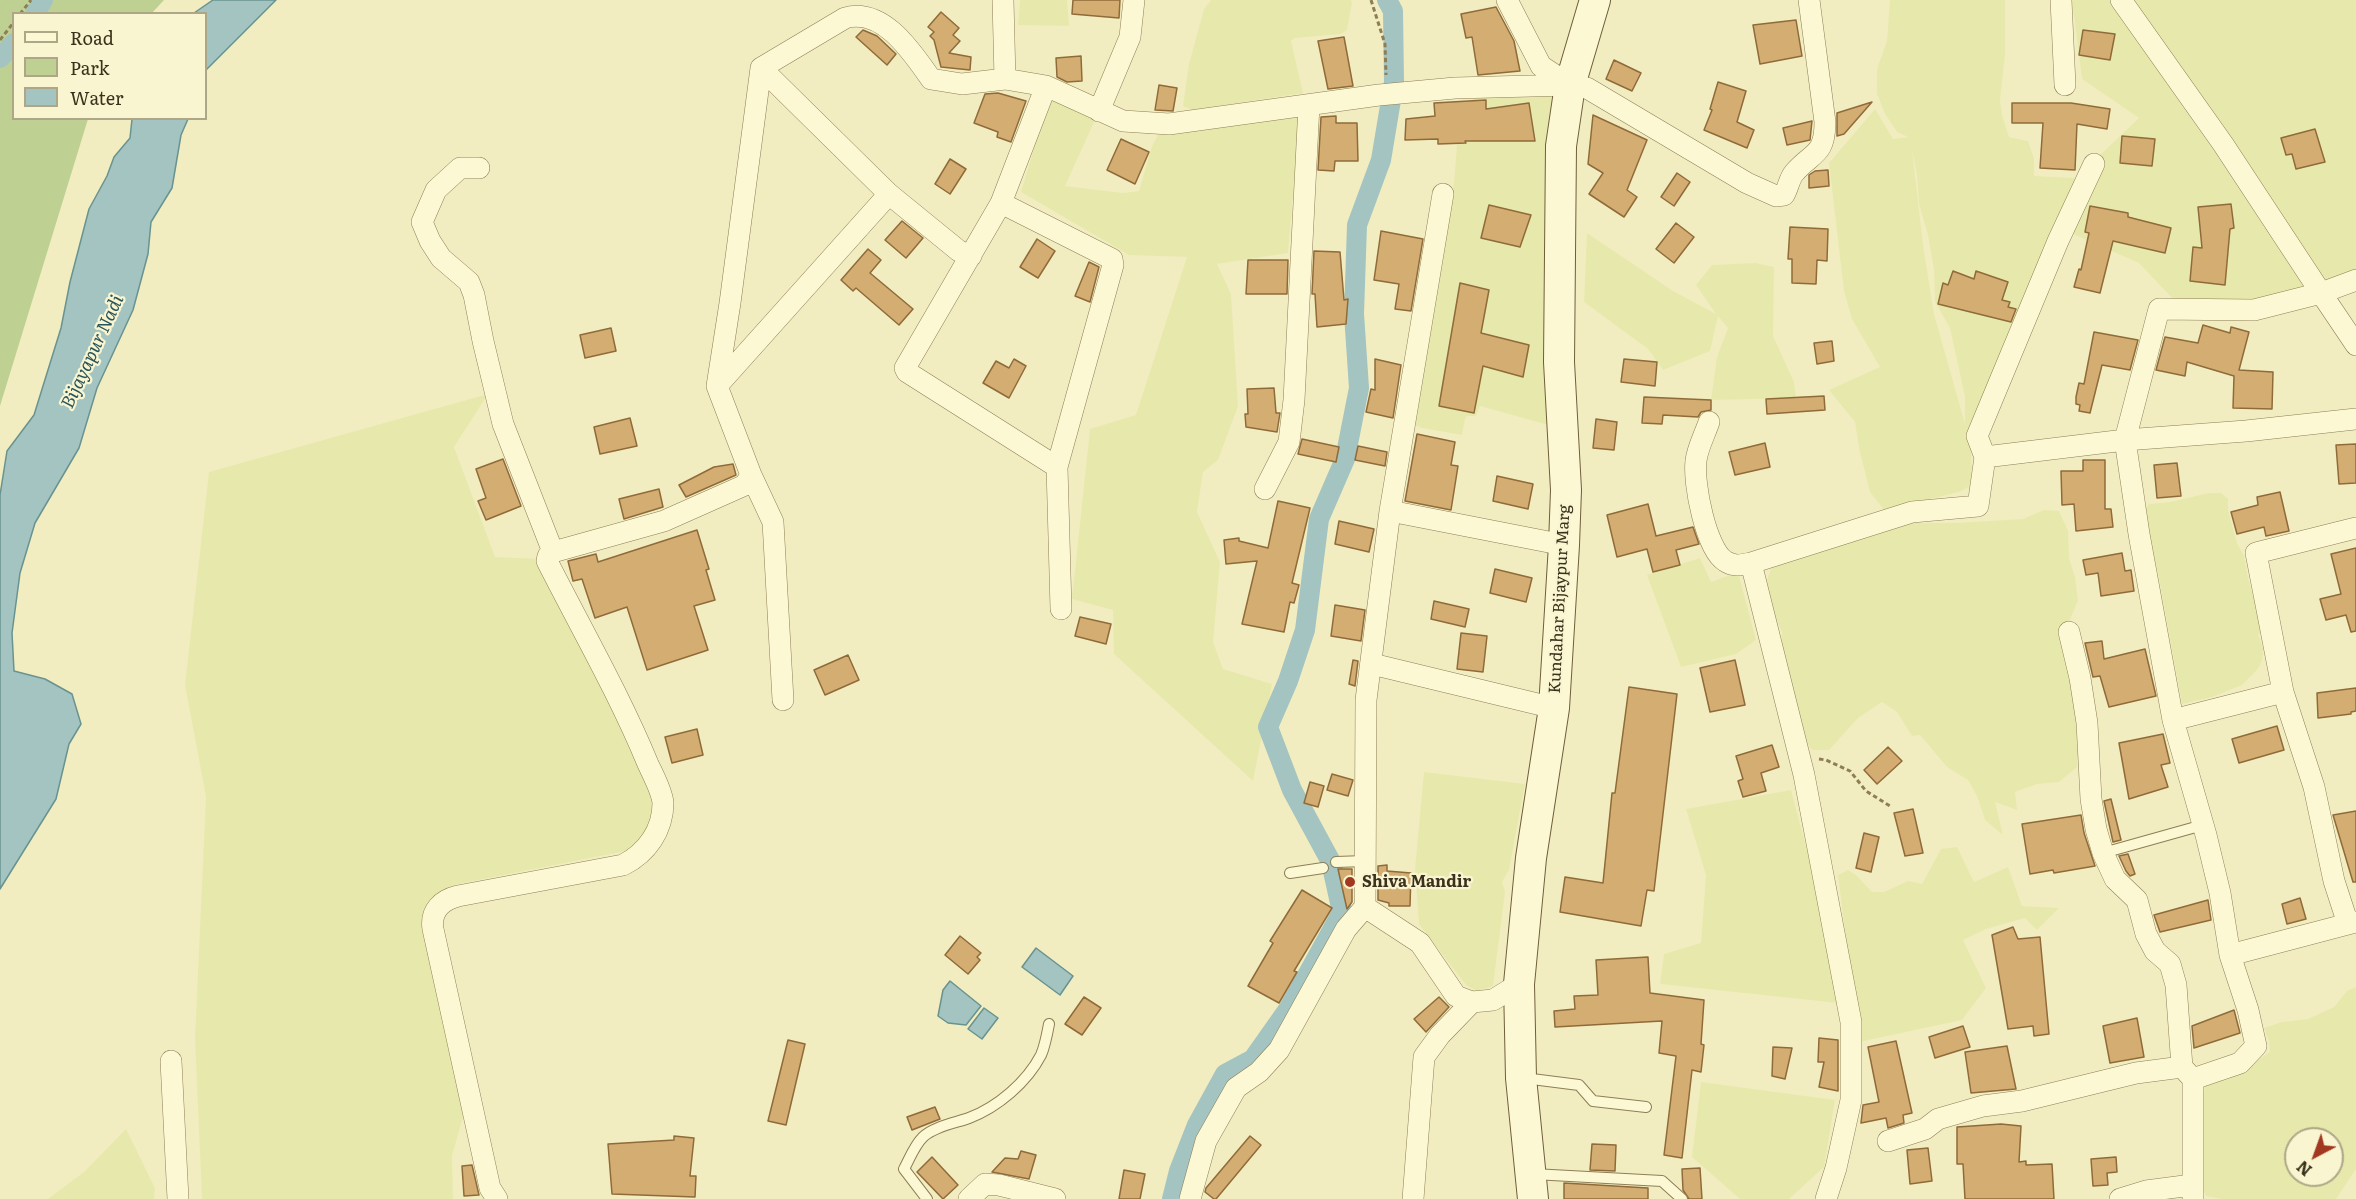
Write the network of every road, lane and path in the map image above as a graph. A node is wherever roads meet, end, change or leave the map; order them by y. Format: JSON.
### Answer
{"nodes":[{"id":1,"x":31,"y":0,"type":"edge"},
{"id":2,"x":1003,"y":0,"type":"edge"},
{"id":3,"x":1134,"y":0,"type":"edge"},
{"id":4,"x":1371,"y":0,"type":"edge"},
{"id":5,"x":1507,"y":0,"type":"edge"},
{"id":6,"x":1595,"y":0,"type":"edge"},
{"id":7,"x":1809,"y":0,"type":"edge"},
{"id":8,"x":2061,"y":0,"type":"edge"},
{"id":9,"x":2121,"y":0,"type":"edge"},
{"id":10,"x":22,"y":12,"type":"edge"},
{"id":11,"x":12,"y":25,"type":"edge"},
{"id":12,"x":0,"y":40,"type":"edge"},
{"id":13,"x":761,"y":68,"type":"junction"},
{"id":14,"x":1005,"y":79,"type":"junction"},
{"id":15,"x":1570,"y":85,"type":"junction"},
{"id":16,"x":2066,"y":85,"type":"dead end"},
{"id":17,"x":1046,"y":86,"type":"junction"},
{"id":18,"x":1391,"y":94,"type":"junction"},
{"id":19,"x":1309,"y":105,"type":"junction"},
{"id":20,"x":1099,"y":111,"type":"junction"},
{"id":21,"x":2094,"y":164,"type":"dead end"},
{"id":22,"x":479,"y":168,"type":"dead end"},
{"id":23,"x":889,"y":194,"type":"junction"},
{"id":24,"x":1443,"y":194,"type":"dead end"},
{"id":25,"x":1001,"y":203,"type":"junction"},
{"id":26,"x":970,"y":256,"type":"junction"},
{"id":27,"x":2356,"y":280,"type":"edge"},
{"id":28,"x":2321,"y":292,"type":"junction"},
{"id":29,"x":2356,"y":345,"type":"edge"},
{"id":30,"x":717,"y":386,"type":"junction"},
{"id":31,"x":2356,"y":419,"type":"edge"},
{"id":32,"x":1709,"y":422,"type":"dead end"},
{"id":33,"x":2125,"y":440,"type":"junction"},
{"id":34,"x":1985,"y":457,"type":"junction"},
{"id":35,"x":1057,"y":466,"type":"junction"},
{"id":36,"x":752,"y":475,"type":"junction"},
{"id":37,"x":1265,"y":489,"type":"dead end"},
{"id":38,"x":1390,"y":512,"type":"junction"},
{"id":39,"x":2356,"y":528,"type":"edge"},
{"id":40,"x":1564,"y":545,"type":"junction"},
{"id":41,"x":553,"y":552,"type":"junction"},
{"id":42,"x":1751,"y":563,"type":"junction"},
{"id":43,"x":1061,"y":609,"type":"dead end"},
{"id":44,"x":2069,"y":632,"type":"dead end"},
{"id":45,"x":1372,"y":664,"type":"junction"},
{"id":46,"x":2283,"y":692,"type":"junction"},
{"id":47,"x":783,"y":700,"type":"dead end"},
{"id":48,"x":1554,"y":708,"type":"junction"},
{"id":49,"x":2174,"y":720,"type":"junction"},
{"id":50,"x":1800,"y":757,"type":"junction"},
{"id":51,"x":1890,"y":806,"type":"dead end"},
{"id":52,"x":2203,"y":825,"type":"junction"},
{"id":53,"x":2103,"y":853,"type":"junction"},
{"id":54,"x":1365,"y":861,"type":"junction"},
{"id":55,"x":1336,"y":862,"type":"dead end"},
{"id":56,"x":1323,"y":868,"type":"dead end"},
{"id":57,"x":1290,"y":873,"type":"dead end"},
{"id":58,"x":1365,"y":908,"type":"junction"},
{"id":59,"x":2352,"y":923,"type":"edge"},
{"id":60,"x":2230,"y":955,"type":"junction"},
{"id":61,"x":1519,"y":984,"type":"junction"},
{"id":62,"x":1472,"y":1002,"type":"junction"},
{"id":63,"x":1048,"y":1024,"type":"dead end"},
{"id":64,"x":171,"y":1061,"type":"dead end"},
{"id":65,"x":2188,"y":1073,"type":"junction"},
{"id":66,"x":1521,"y":1078,"type":"junction"},
{"id":67,"x":1646,"y":1107,"type":"dead end"},
{"id":68,"x":1888,"y":1141,"type":"dead end"},
{"id":69,"x":1531,"y":1186,"type":"edge"},
{"id":70,"x":2192,"y":1192,"type":"edge"},
{"id":71,"x":178,"y":1199,"type":"edge"},
{"id":72,"x":497,"y":1199,"type":"edge"},
{"id":73,"x":927,"y":1199,"type":"edge"},
{"id":74,"x":969,"y":1199,"type":"edge"},
{"id":75,"x":1055,"y":1199,"type":"edge"},
{"id":76,"x":1190,"y":1199,"type":"edge"},
{"id":77,"x":1413,"y":1199,"type":"edge"},
{"id":78,"x":1682,"y":1199,"type":"edge"},
{"id":79,"x":1826,"y":1199,"type":"edge"},
{"id":80,"x":2120,"y":1199,"type":"edge"}],
"edges":[{"from":1,"to":10,"type":"path"},
{"from":2,"to":14,"type":"street"},
{"from":3,"to":20,"type":"street"},
{"from":4,"to":18,"type":"path"},
{"from":5,"to":15,"type":"street"},
{"from":6,"to":15,"type":"main road","name":"Kundahar Bijaypur Marg"},
{"from":7,"to":15,"type":"street"},
{"from":8,"to":16,"type":"street"},
{"from":9,"to":28,"type":"street"},
{"from":11,"to":12,"type":"path"},
{"from":13,"to":14,"type":"street"},
{"from":13,"to":23,"type":"street"},
{"from":13,"to":30,"type":"street"},
{"from":14,"to":17,"type":"street"},
{"from":15,"to":18,"type":"street"},
{"from":15,"to":40,"type":"main road","name":"Kundahar Bijaypur Marg"},
{"from":17,"to":20,"type":"street"},
{"from":17,"to":25,"type":"street"},
{"from":18,"to":19,"type":"street"},
{"from":19,"to":20,"type":"street"},
{"from":19,"to":37,"type":"street"},
{"from":21,"to":34,"type":"street"},
{"from":22,"to":41,"type":"street"},
{"from":23,"to":26,"type":"street"},
{"from":23,"to":30,"type":"street"},
{"from":24,"to":38,"type":"street"},
{"from":25,"to":26,"type":"street"},
{"from":25,"to":35,"type":"street"},
{"from":26,"to":35,"type":"street"},
{"from":27,"to":28,"type":"street"},
{"from":28,"to":29,"type":"street"},
{"from":28,"to":33,"type":"street"},
{"from":30,"to":36,"type":"street"},
{"from":31,"to":33,"type":"street"},
{"from":32,"to":42,"type":"street"},
{"from":33,"to":34,"type":"street"},
{"from":33,"to":49,"type":"street"},
{"from":34,"to":42,"type":"street"},
{"from":35,"to":43,"type":"street"},
{"from":36,"to":41,"type":"street"},
{"from":36,"to":47,"type":"street"},
{"from":38,"to":40,"type":"street"},
{"from":38,"to":45,"type":"street"},
{"from":39,"to":46,"type":"street"},
{"from":40,"to":48,"type":"main road","name":"Kundahar Bijaypur Marg"},
{"from":41,"to":72,"type":"street"},
{"from":42,"to":50,"type":"street"},
{"from":44,"to":53,"type":"street"},
{"from":45,"to":48,"type":"street"},
{"from":45,"to":54,"type":"street"},
{"from":46,"to":49,"type":"street"},
{"from":46,"to":59,"type":"street"},
{"from":48,"to":61,"type":"main road","name":"Kundahar Bijaypur Marg"},
{"from":49,"to":52,"type":"street"},
{"from":50,"to":51,"type":"path"},
{"from":50,"to":79,"type":"street"},
{"from":52,"to":53,"type":"lane"},
{"from":52,"to":60,"type":"street"},
{"from":53,"to":65,"type":"street"},
{"from":54,"to":55,"type":"lane"},
{"from":54,"to":58,"type":"street"},
{"from":56,"to":57,"type":"lane"},
{"from":58,"to":62,"type":"street"},
{"from":58,"to":76,"type":"street"},
{"from":59,"to":60,"type":"street"},
{"from":60,"to":65,"type":"street"},
{"from":61,"to":62,"type":"street"},
{"from":61,"to":66,"type":"main road","name":"Kundahar Bijaypur Marg"},
{"from":62,"to":77,"type":"street"},
{"from":63,"to":73,"type":"lane"},
{"from":64,"to":71,"type":"street"},
{"from":65,"to":68,"type":"street"},
{"from":65,"to":70,"type":"street"},
{"from":66,"to":67,"type":"lane"},
{"from":66,"to":69,"type":"main road","name":"Kundahar Bijaypur Marg"},
{"from":69,"to":78,"type":"lane"},
{"from":70,"to":80,"type":"street"},
{"from":74,"to":75,"type":"street"}]}
